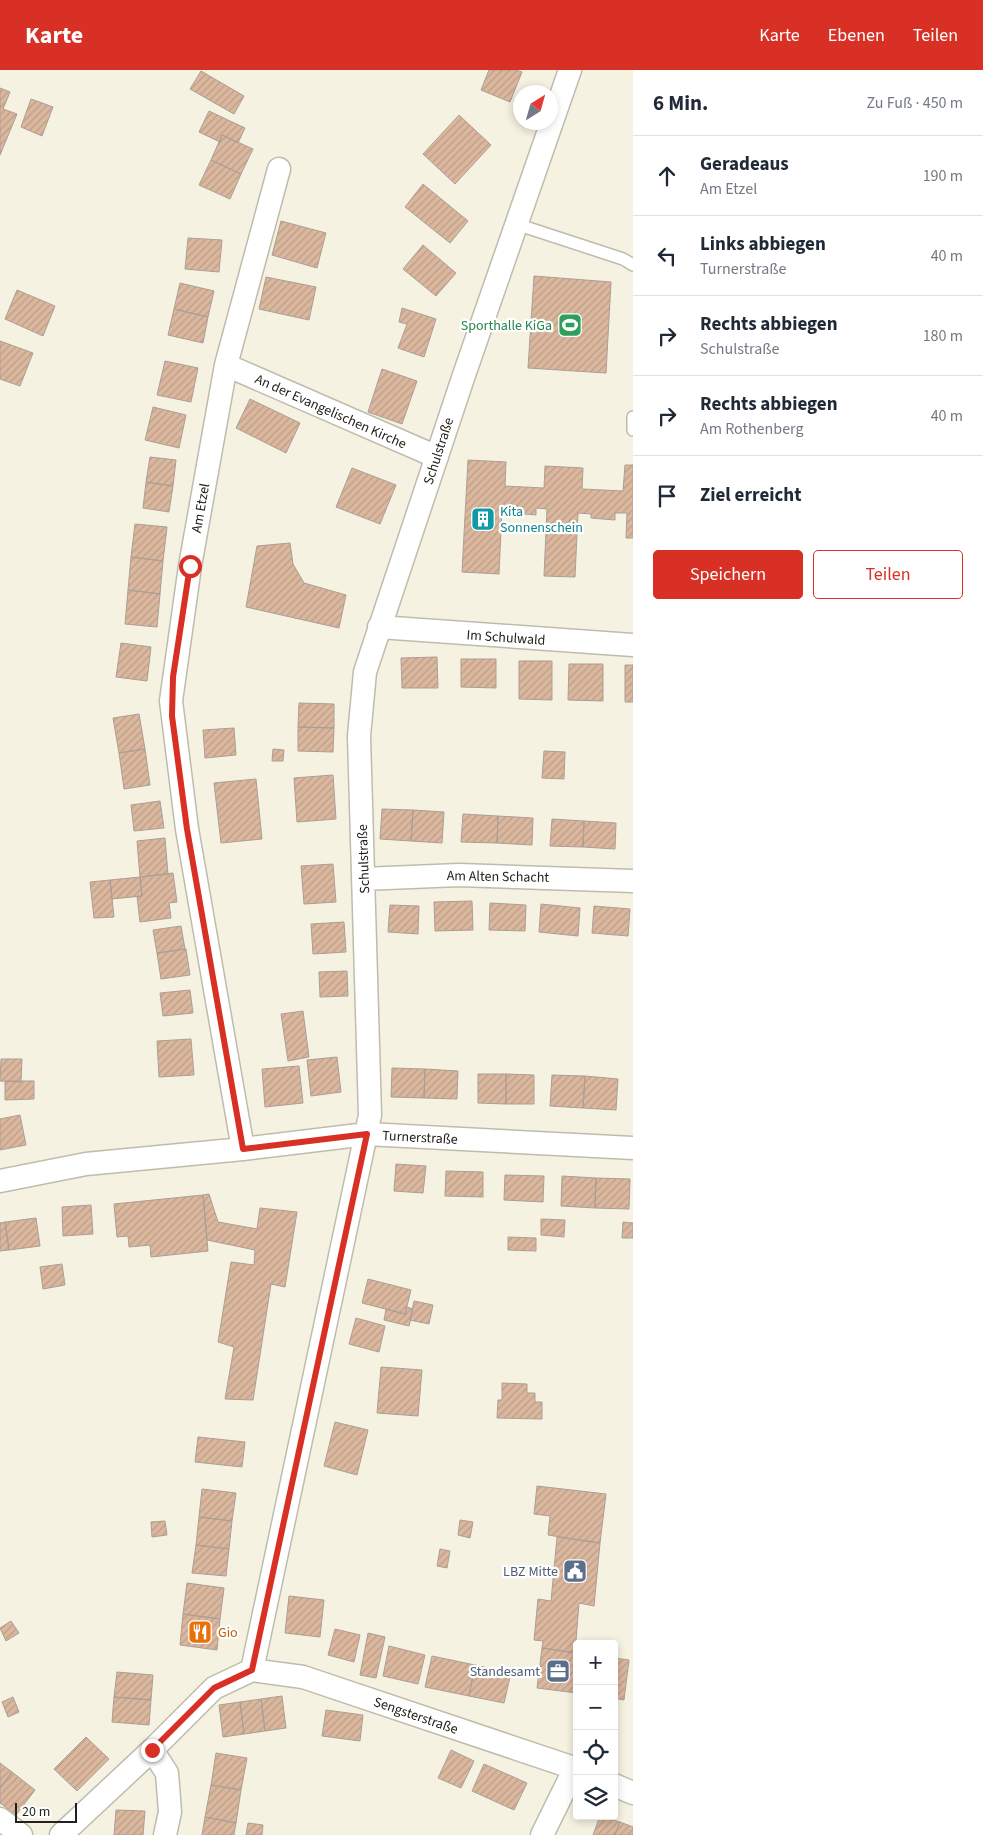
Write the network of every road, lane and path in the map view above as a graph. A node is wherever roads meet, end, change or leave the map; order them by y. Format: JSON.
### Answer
{"nodes":[{"id":1,"x":570,"y":70,"type":"edge"},
{"id":2,"x":279,"y":169,"type":"dead end"},
{"id":3,"x":516,"y":224,"type":"junction"},
{"id":4,"x":633,"y":265,"type":"edge"},
{"id":5,"x":226,"y":365,"type":"junction"},
{"id":6,"x":633,"y":417,"type":"edge"},
{"id":7,"x":633,"y":430,"type":"edge"},
{"id":8,"x":437,"y":457,"type":"junction"},
{"id":9,"x":379,"y":627,"type":"junction"},
{"id":10,"x":633,"y":645,"type":"edge"},
{"id":11,"x":364,"y":879,"type":"junction"},
{"id":12,"x":633,"y":881,"type":"edge"},
{"id":13,"x":367,"y":1134,"type":"junction"},
{"id":14,"x":633,"y":1148,"type":"edge"},
{"id":15,"x":243,"y":1149,"type":"junction"},
{"id":16,"x":0,"y":1181,"type":"edge"},
{"id":17,"x":252,"y":1670,"type":"junction"},
{"id":18,"x":152,"y":1750,"type":"junction"},
{"id":19,"x":573,"y":1768,"type":"edge"},
{"id":20,"x":573,"y":1775,"type":"edge"},
{"id":21,"x":618,"y":1787,"type":"edge"},
{"id":22,"x":633,"y":1793,"type":"edge"},
{"id":23,"x":0,"y":1819,"type":"edge"},
{"id":24,"x":21,"y":1835,"type":"edge"},
{"id":25,"x":61,"y":1835,"type":"edge"},
{"id":26,"x":165,"y":1835,"type":"edge"},
{"id":27,"x":542,"y":1835,"type":"edge"}],
"edges":[{"from":1,"to":3,"type":"street","name":"Schulstraße"},
{"from":2,"to":5,"type":"street","name":"Am Etzel"},
{"from":3,"to":4,"type":"lane"},
{"from":3,"to":8,"type":"street","name":"Schulstraße"},
{"from":5,"to":8,"type":"street","name":"An der Evangelischen Kirche"},
{"from":5,"to":15,"type":"street","name":"Am Etzel"},
{"from":6,"to":7,"type":"lane"},
{"from":8,"to":9,"type":"street","name":"Schulstraße"},
{"from":9,"to":10,"type":"street","name":"Im Schulwald"},
{"from":9,"to":11,"type":"street","name":"Schulstraße"},
{"from":11,"to":12,"type":"street","name":"Am Alten Schacht"},
{"from":11,"to":13,"type":"street","name":"Schulstraße"},
{"from":13,"to":14,"type":"street","name":"Turnerstraße"},
{"from":13,"to":15,"type":"street","name":"Turnerstraße"},
{"from":13,"to":17,"type":"street","name":"Schulstraße"},
{"from":15,"to":16,"type":"street","name":"Turnerstraße"},
{"from":17,"to":18,"type":"street"},
{"from":17,"to":19,"type":"street","name":"Sengsterstraße"},
{"from":18,"to":25,"type":"street"},
{"from":18,"to":26,"type":"street"},
{"from":20,"to":27,"type":"street"},
{"from":21,"to":22,"type":"street"},
{"from":23,"to":24,"type":"street"}]}
